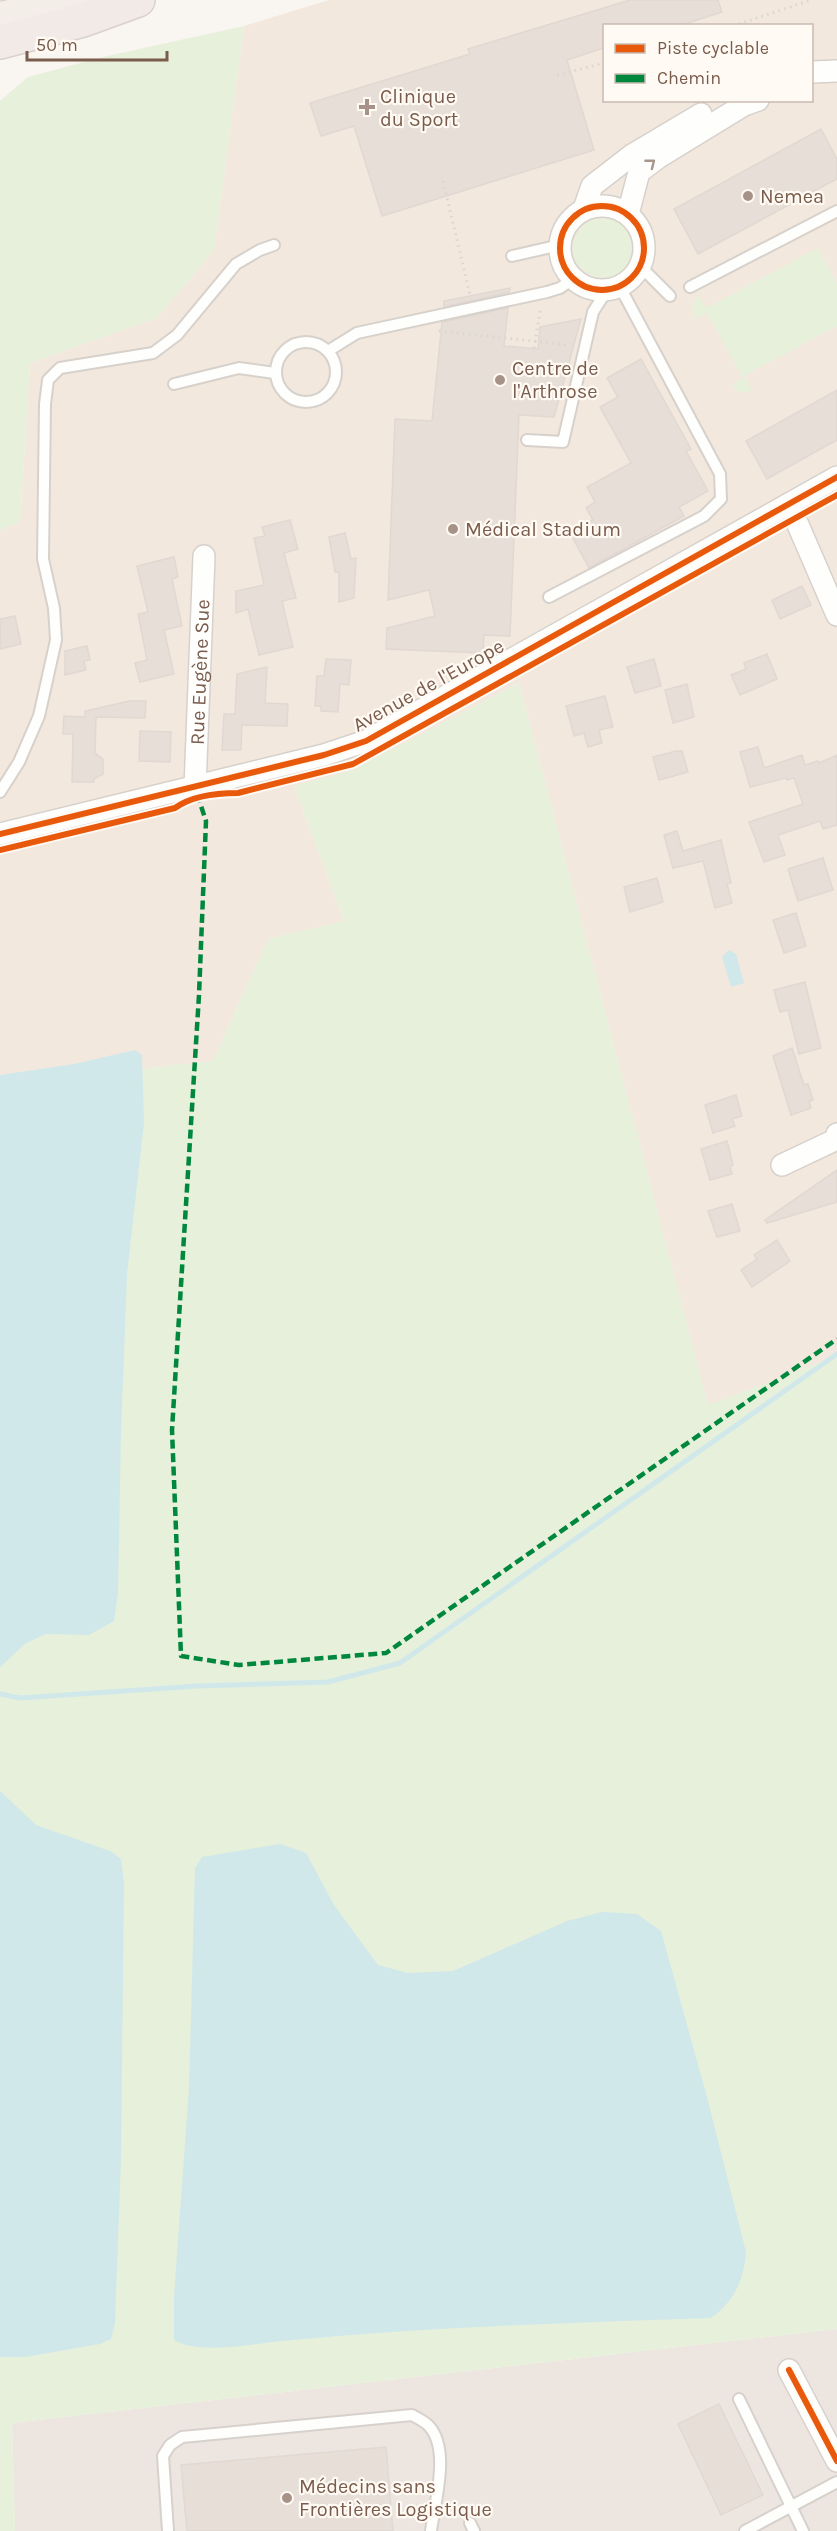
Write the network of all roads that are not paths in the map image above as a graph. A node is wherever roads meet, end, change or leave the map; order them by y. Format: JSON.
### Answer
{"nodes":[{"id":1,"x":75,"y":0,"type":"edge"},
{"id":2,"x":138,"y":0,"type":"edge"},
{"id":3,"x":1,"y":24,"type":"edge"},
{"id":4,"x":837,"y":70,"type":"edge"},
{"id":5,"x":813,"y":72,"type":"edge"},
{"id":6,"x":837,"y":85,"type":"edge"},
{"id":7,"x":813,"y":86,"type":"edge"},
{"id":8,"x":722,"y":102,"type":"edge"},
{"id":9,"x":752,"y":102,"type":"edge"},
{"id":10,"x":584,"y":209,"type":"junction"},
{"id":11,"x":837,"y":211,"type":"edge"},
{"id":12,"x":628,"y":214,"type":"junction"},
{"id":13,"x":274,"y":245,"type":"dead end"},
{"id":14,"x":560,"y":245,"type":"junction"},
{"id":15,"x":512,"y":256,"type":"dead end"},
{"id":16,"x":641,"y":267,"type":"junction"},
{"id":17,"x":574,"y":278,"type":"junction"},
{"id":18,"x":690,"y":287,"type":"dead end"},
{"id":19,"x":613,"y":289,"type":"junction"},
{"id":20,"x":670,"y":296,"type":"dead end"},
{"id":21,"x":328,"y":351,"type":"junction"},
{"id":22,"x":275,"y":373,"type":"junction"},
{"id":23,"x":174,"y":384,"type":"dead end"},
{"id":24,"x":527,"y":440,"type":"dead end"},
{"id":25,"x":837,"y":477,"type":"edge"},
{"id":26,"x":789,"y":504,"type":"junction"},
{"id":27,"x":204,"y":556,"type":"dead end"},
{"id":28,"x":549,"y":597,"type":"dead end"},
{"id":29,"x":837,"y":615,"type":"edge"},
{"id":30,"x":195,"y":788,"type":"junction"},
{"id":31,"x":0,"y":792,"type":"edge"},
{"id":32,"x":0,"y":834,"type":"edge"},
{"id":33,"x":837,"y":1134,"type":"edge"},
{"id":34,"x":782,"y":1165,"type":"dead end"},
{"id":35,"x":789,"y":2370,"type":"dead end"},
{"id":36,"x":739,"y":2398,"type":"dead end"},
{"id":37,"x":837,"y":2461,"type":"edge"},
{"id":38,"x":837,"y":2482,"type":"edge"},
{"id":39,"x":791,"y":2506,"type":"junction"},
{"id":40,"x":747,"y":2530,"type":"edge"},
{"id":41,"x":168,"y":2531,"type":"edge"},
{"id":42,"x":431,"y":2531,"type":"edge"},
{"id":43,"x":803,"y":2531,"type":"edge"}],
"edges":[{"from":1,"to":3,"type":"main road"},
{"from":2,"to":3,"type":"highway"},
{"from":4,"to":5,"type":"street"},
{"from":6,"to":7,"type":"street"},
{"from":8,"to":10,"type":"street"},
{"from":12,"to":9,"type":"street","one_way":true},
{"from":10,"to":12,"type":"street"},
{"from":10,"to":14,"type":"street"},
{"from":11,"to":18,"type":"lane"},
{"from":12,"to":16,"type":"street"},
{"from":13,"to":31,"type":"lane"},
{"from":14,"to":15,"type":"lane"},
{"from":14,"to":17,"type":"street"},
{"from":16,"to":19,"type":"street"},
{"from":16,"to":20,"type":"lane"},
{"from":17,"to":19,"type":"street"},
{"from":17,"to":21,"type":"lane"},
{"from":19,"to":24,"type":"lane"},
{"from":19,"to":28,"type":"lane"},
{"from":21,"to":22,"type":"lane"},
{"from":21,"to":22,"type":"lane"},
{"from":22,"to":23,"type":"lane"},
{"from":25,"to":26,"type":"street","name":"Avenue de l'Europe"},
{"from":26,"to":29,"type":"street"},
{"from":26,"to":30,"type":"street","name":"Avenue de l'Europe"},
{"from":27,"to":30,"type":"street","name":"Rue Eugène Sue"},
{"from":30,"to":32,"type":"street","name":"Avenue de l'Europe"},
{"from":33,"to":34,"type":"street"},
{"from":35,"to":37,"type":"street"},
{"from":36,"to":39,"type":"lane"},
{"from":38,"to":39,"type":"lane"},
{"from":39,"to":40,"type":"lane"},
{"from":39,"to":43,"type":"lane"},
{"from":41,"to":42,"type":"lane"}]}
